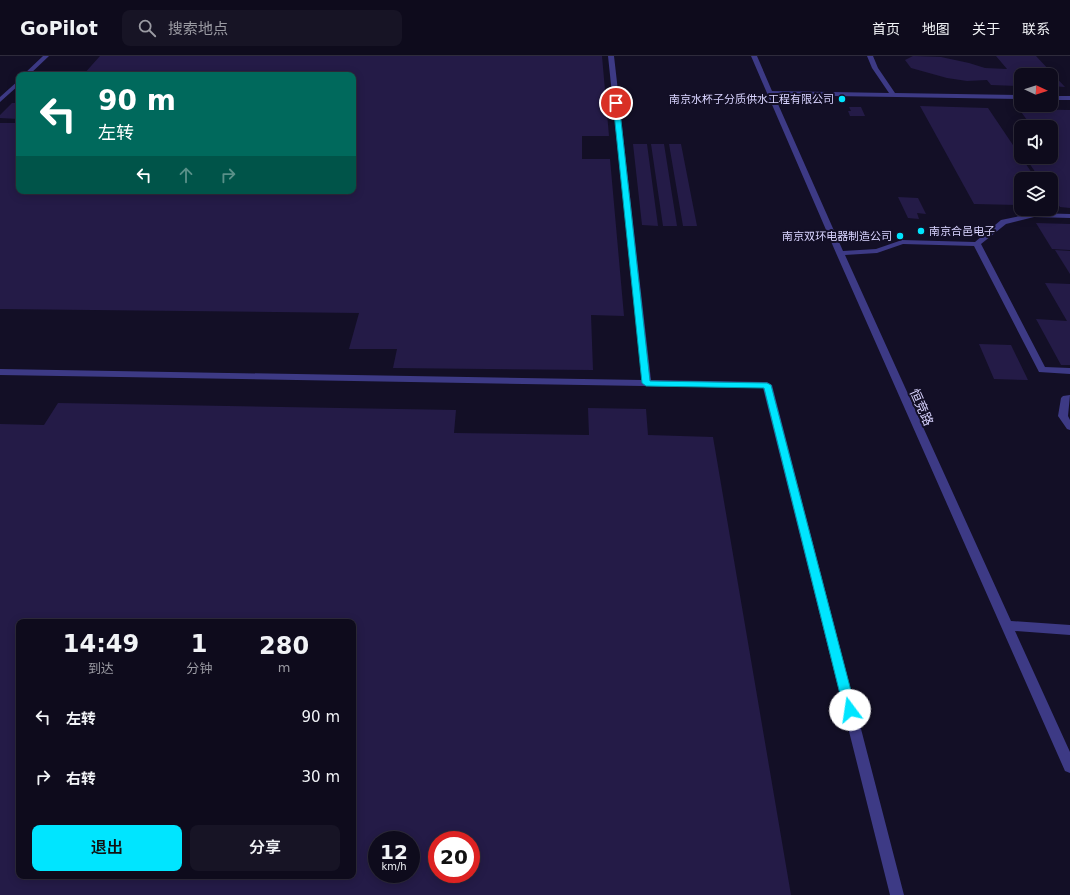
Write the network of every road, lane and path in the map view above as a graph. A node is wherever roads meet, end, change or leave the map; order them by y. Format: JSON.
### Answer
{"nodes":[{"id":1,"x":46,"y":56,"type":"edge"},
{"id":2,"x":611,"y":56,"type":"edge"},
{"id":3,"x":754,"y":56,"type":"edge"},
{"id":4,"x":870,"y":56,"type":"edge"},
{"id":5,"x":29,"y":72,"type":"edge"},
{"id":6,"x":16,"y":85,"type":"edge"},
{"id":7,"x":770,"y":93,"type":"junction"},
{"id":8,"x":893,"y":96,"type":"junction"},
{"id":9,"x":1014,"y":97,"type":"edge"},
{"id":10,"x":1058,"y":98,"type":"edge"},
{"id":11,"x":1070,"y":98,"type":"edge"},
{"id":12,"x":0,"y":100,"type":"edge"},
{"id":13,"x":1070,"y":216,"type":"edge"},
{"id":14,"x":977,"y":244,"type":"junction"},
{"id":15,"x":840,"y":253,"type":"junction"},
{"id":16,"x":1070,"y":371,"type":"edge"},
{"id":17,"x":0,"y":372,"type":"edge"},
{"id":18,"x":646,"y":383,"type":"junction"},
{"id":19,"x":1070,"y":398,"type":"edge"},
{"id":20,"x":1070,"y":427,"type":"edge"},
{"id":21,"x":1008,"y":626,"type":"junction"},
{"id":22,"x":1070,"y":630,"type":"edge"},
{"id":23,"x":1070,"y":767,"type":"edge"},
{"id":24,"x":897,"y":895,"type":"edge"}],
"edges":[{"from":1,"to":5,"type":"street"},
{"from":2,"to":18,"type":"street"},
{"from":3,"to":7,"type":"street","name":"恒竞路"},
{"from":4,"to":8,"type":"street"},
{"from":6,"to":12,"type":"street"},
{"from":7,"to":8,"type":"street"},
{"from":7,"to":15,"type":"street","name":"恒竞路"},
{"from":8,"to":9,"type":"street"},
{"from":10,"to":11,"type":"street"},
{"from":13,"to":14,"type":"street"},
{"from":14,"to":15,"type":"street"},
{"from":14,"to":16,"type":"street"},
{"from":15,"to":21,"type":"street","name":"恒竞路"},
{"from":17,"to":18,"type":"street"},
{"from":18,"to":24,"type":"street"},
{"from":19,"to":20,"type":"street"},
{"from":21,"to":22,"type":"street"},
{"from":21,"to":23,"type":"street","name":"恒竞路"}]}
